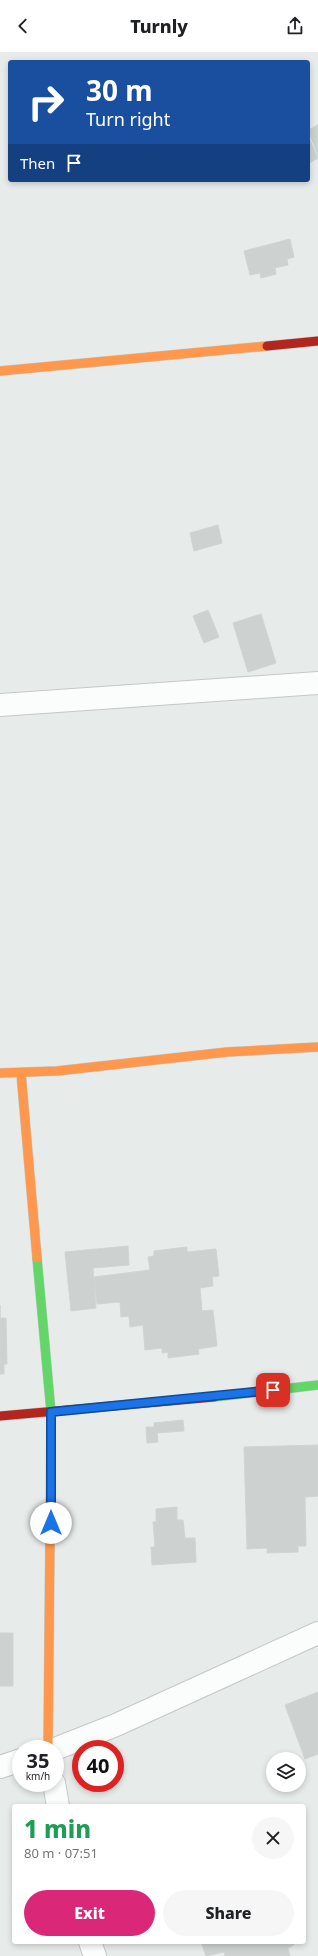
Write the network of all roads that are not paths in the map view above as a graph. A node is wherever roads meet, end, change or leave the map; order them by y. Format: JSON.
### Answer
{"nodes":[{"id":1,"x":318,"y":341,"type":"edge"},
{"id":2,"x":0,"y":371,"type":"edge"},
{"id":3,"x":318,"y":683,"type":"edge"},
{"id":4,"x":0,"y":705,"type":"edge"},
{"id":5,"x":318,"y":1047,"type":"edge"},
{"id":6,"x":0,"y":1073,"type":"edge"},
{"id":7,"x":21,"y":1073,"type":"junction"},
{"id":8,"x":318,"y":1385,"type":"edge"},
{"id":9,"x":51,"y":1412,"type":"junction"},
{"id":10,"x":0,"y":1416,"type":"edge"},
{"id":11,"x":318,"y":1633,"type":"edge"},
{"id":12,"x":48,"y":1740,"type":"edge"},
{"id":13,"x":64,"y":1746,"type":"edge"},
{"id":14,"x":12,"y":1763,"type":"edge"},
{"id":15,"x":0,"y":1767,"type":"edge"},
{"id":16,"x":56,"y":1792,"type":"edge"},
{"id":17,"x":58,"y":1804,"type":"edge"},
{"id":18,"x":91,"y":1944,"type":"edge"},
{"id":19,"x":95,"y":1956,"type":"edge"}],
"edges":[{"from":1,"to":2,"type":"street"},
{"from":3,"to":4,"type":"street"},
{"from":5,"to":7,"type":"street"},
{"from":6,"to":7,"type":"street"},
{"from":7,"to":9,"type":"street"},
{"from":8,"to":9,"type":"street"},
{"from":9,"to":10,"type":"street"},
{"from":9,"to":12,"type":"street"},
{"from":11,"to":13,"type":"street"},
{"from":14,"to":15,"type":"street"},
{"from":16,"to":17,"type":"street"},
{"from":18,"to":19,"type":"street"}]}
